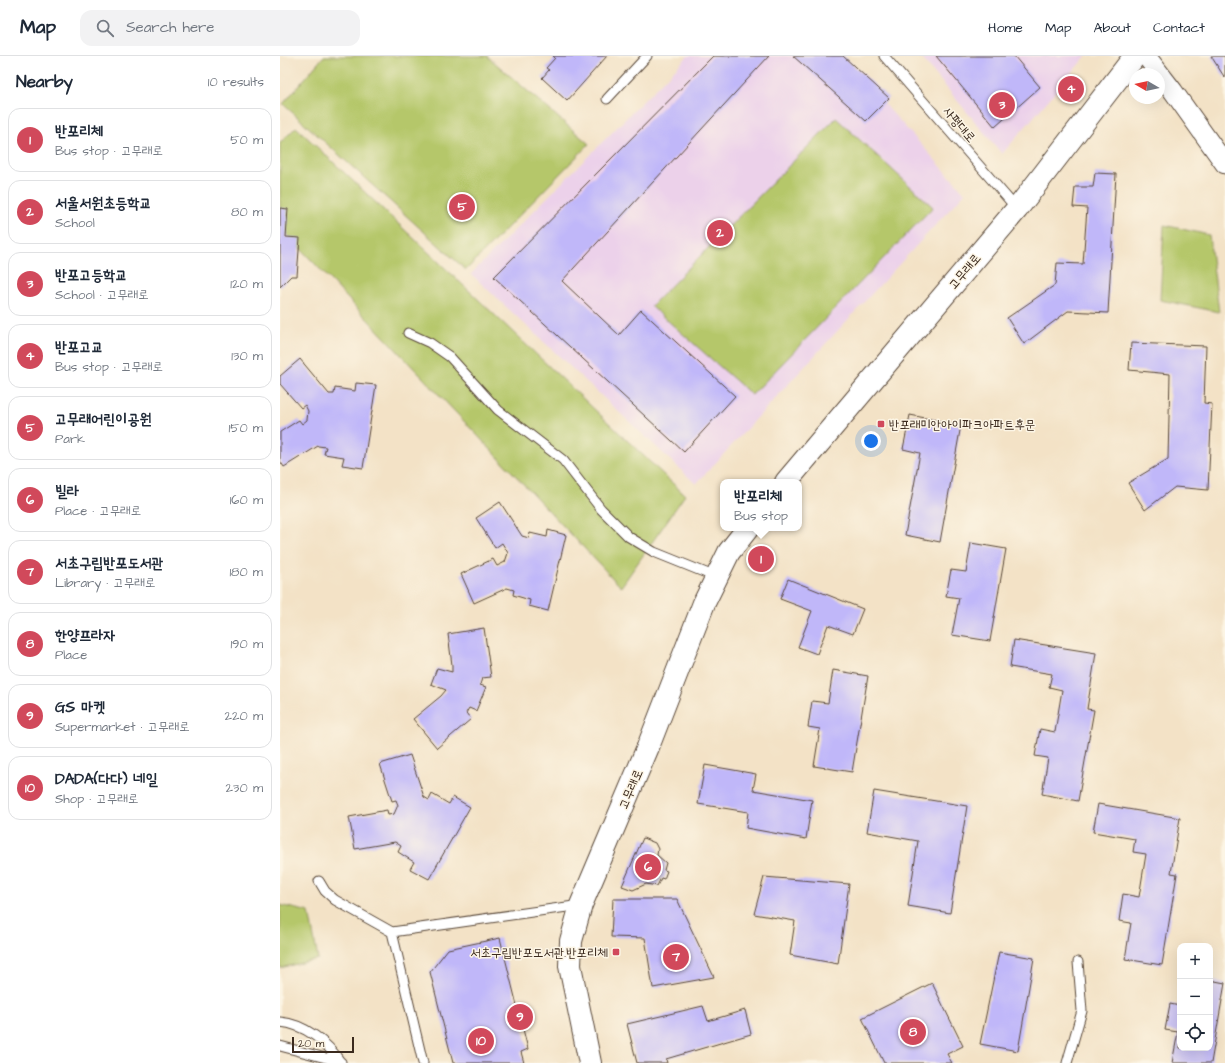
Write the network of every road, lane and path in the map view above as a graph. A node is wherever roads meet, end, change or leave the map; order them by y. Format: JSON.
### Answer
{"nodes":[{"id":1,"x":647,"y":56,"type":"edge"},
{"id":2,"x":884,"y":56,"type":"edge"},
{"id":3,"x":1136,"y":56,"type":"edge"},
{"id":4,"x":1146,"y":56,"type":"edge"},
{"id":5,"x":607,"y":99,"type":"dead end"},
{"id":6,"x":1225,"y":164,"type":"edge"},
{"id":7,"x":1017,"y":209,"type":"junction"},
{"id":8,"x":408,"y":333,"type":"dead end"},
{"id":9,"x":789,"y":479,"type":"edge"},
{"id":10,"x":746,"y":531,"type":"edge"},
{"id":11,"x":716,"y":577,"type":"junction"},
{"id":12,"x":319,"y":881,"type":"dead end"},
{"id":13,"x":581,"y":905,"type":"junction"},
{"id":14,"x":392,"y":932,"type":"junction"},
{"id":15,"x":1078,"y":962,"type":"dead end"},
{"id":16,"x":280,"y":1022,"type":"edge"},
{"id":17,"x":280,"y":1046,"type":"edge"},
{"id":18,"x":341,"y":1063,"type":"edge"},
{"id":19,"x":423,"y":1063,"type":"edge"},
{"id":20,"x":590,"y":1063,"type":"edge"},
{"id":21,"x":1067,"y":1063,"type":"edge"}],
"edges":[{"from":1,"to":5,"type":"lane"},
{"from":2,"to":7,"type":"lane","name":"사평대로"},
{"from":3,"to":7,"type":"street","name":"고무래로"},
{"from":4,"to":6,"type":"street"},
{"from":7,"to":9,"type":"street","name":"고무래로"},
{"from":8,"to":11,"type":"lane"},
{"from":10,"to":11,"type":"street","name":"고무래로"},
{"from":11,"to":13,"type":"street","name":"고무래로"},
{"from":12,"to":14,"type":"lane"},
{"from":13,"to":14,"type":"lane"},
{"from":13,"to":20,"type":"street","name":"고무래로"},
{"from":14,"to":19,"type":"lane"},
{"from":15,"to":21,"type":"lane"},
{"from":16,"to":18,"type":"lane"},
{"from":17,"to":18,"type":"lane"}]}
